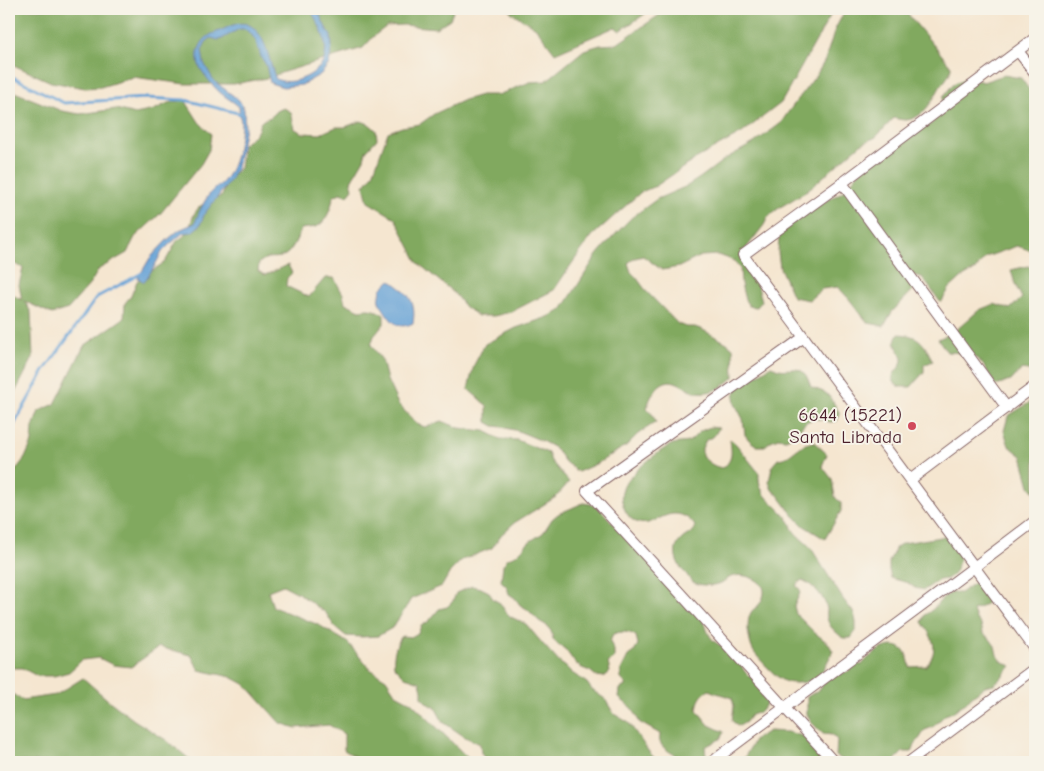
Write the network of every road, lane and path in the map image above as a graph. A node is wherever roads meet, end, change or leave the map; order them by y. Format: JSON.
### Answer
{"nodes":[{"id":1,"x":1035,"y":38,"type":"edge"},
{"id":2,"x":1018,"y":51,"type":"junction"},
{"id":3,"x":1035,"y":73,"type":"edge"},
{"id":4,"x":842,"y":183,"type":"junction"},
{"id":5,"x":804,"y":337,"type":"junction"},
{"id":6,"x":1035,"y":386,"type":"edge"},
{"id":7,"x":1007,"y":408,"type":"junction"},
{"id":8,"x":910,"y":480,"type":"junction"},
{"id":9,"x":1035,"y":521,"type":"edge"},
{"id":10,"x":975,"y":567,"type":"junction"},
{"id":11,"x":1035,"y":649,"type":"edge"},
{"id":12,"x":1035,"y":668,"type":"edge"},
{"id":13,"x":784,"y":707,"type":"junction"},
{"id":14,"x":712,"y":762,"type":"edge"},
{"id":15,"x":834,"y":762,"type":"edge"},
{"id":16,"x":909,"y":762,"type":"edge"}],
"edges":[{"from":1,"to":2,"type":"street"},
{"from":2,"to":3,"type":"street"},
{"from":2,"to":4,"type":"street"},
{"from":4,"to":5,"type":"street"},
{"from":4,"to":7,"type":"street"},
{"from":5,"to":8,"type":"street"},
{"from":5,"to":13,"type":"street"},
{"from":6,"to":7,"type":"street"},
{"from":7,"to":8,"type":"street"},
{"from":8,"to":10,"type":"street"},
{"from":9,"to":10,"type":"street"},
{"from":10,"to":11,"type":"street"},
{"from":10,"to":13,"type":"street"},
{"from":12,"to":16,"type":"street"},
{"from":13,"to":14,"type":"street"},
{"from":13,"to":15,"type":"street"}]}
